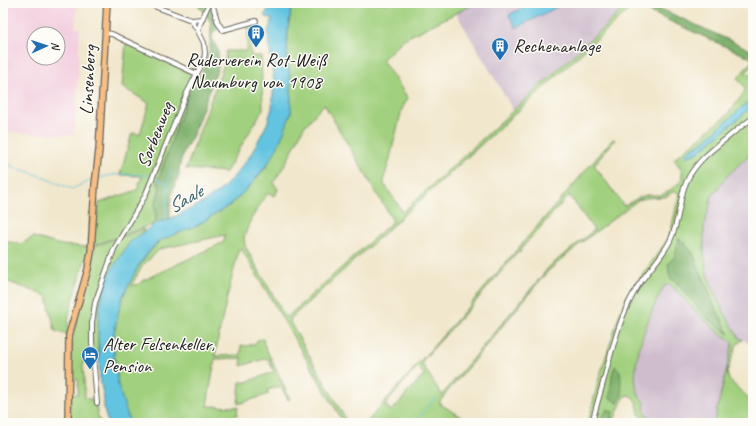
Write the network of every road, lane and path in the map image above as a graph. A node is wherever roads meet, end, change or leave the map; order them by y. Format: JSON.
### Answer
{"nodes":[{"id":1,"x":107,"y":3,"type":"edge"},
{"id":2,"x":146,"y":3,"type":"edge"},
{"id":3,"x":208,"y":3,"type":"edge"},
{"id":4,"x":212,"y":3,"type":"edge"},
{"id":5,"x":202,"y":19,"type":"junction"},
{"id":6,"x":191,"y":20,"type":"junction"},
{"id":7,"x":256,"y":20,"type":"dead end"},
{"id":8,"x":198,"y":31,"type":"junction"},
{"id":9,"x":105,"y":34,"type":"junction"},
{"id":10,"x":197,"y":74,"type":"junction"},
{"id":11,"x":753,"y":118,"type":"edge"},
{"id":12,"x":97,"y":403,"type":"dead end"},
{"id":13,"x":208,"y":422,"type":"edge"},
{"id":14,"x":68,"y":423,"type":"edge"},
{"id":15,"x":230,"y":423,"type":"edge"},
{"id":16,"x":592,"y":423,"type":"edge"}],
"edges":[{"from":1,"to":9,"type":"main road","name":"Linsenberg"},
{"from":2,"to":6,"type":"street"},
{"from":3,"to":5,"type":"street"},
{"from":4,"to":7,"type":"street"},
{"from":5,"to":6,"type":"street"},
{"from":5,"to":8,"type":"street"},
{"from":6,"to":8,"type":"street","name":"Sorbenweg"},
{"from":8,"to":10,"type":"street","name":"Sorbenweg"},
{"from":9,"to":10,"type":"street"},
{"from":9,"to":14,"type":"main road","name":"Linsenberg"},
{"from":10,"to":12,"type":"street","name":"Sorbenweg"},
{"from":11,"to":16,"type":"street"},
{"from":13,"to":15,"type":"street"}]}
